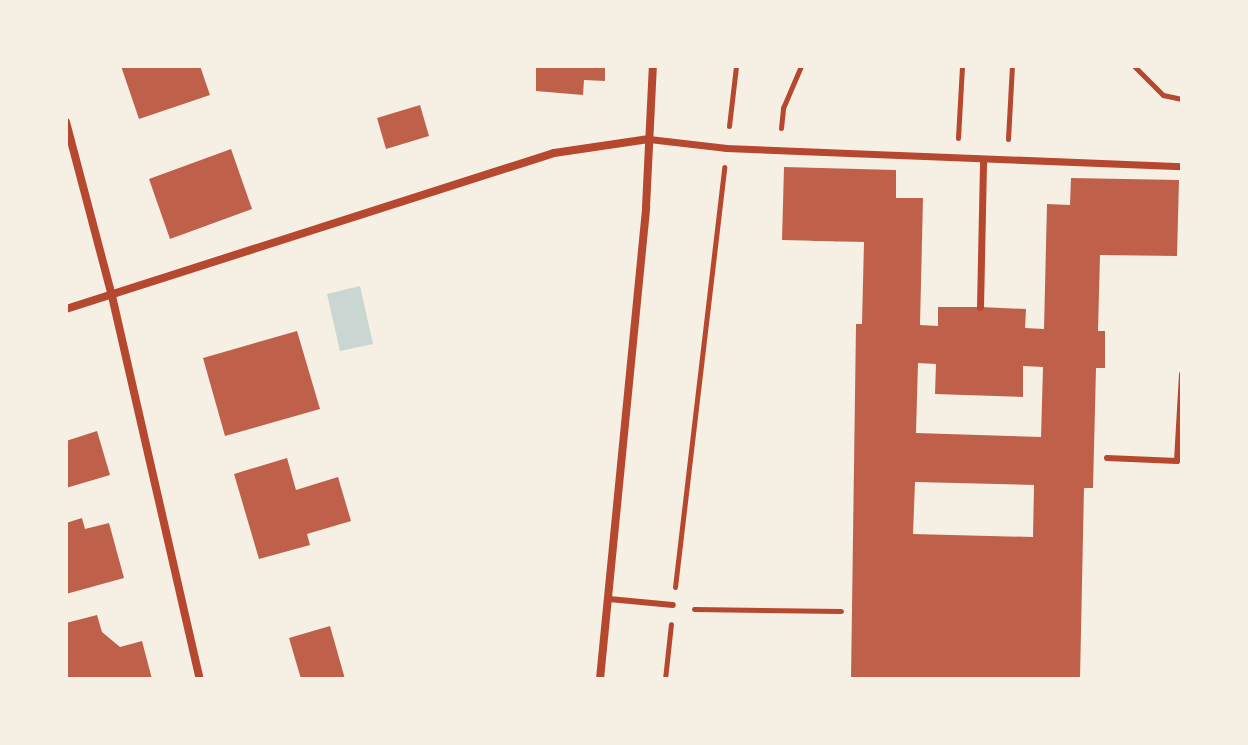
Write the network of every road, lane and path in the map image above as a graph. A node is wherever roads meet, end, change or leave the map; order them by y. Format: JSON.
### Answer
{"nodes":[{"id":1,"x":653,"y":66,"type":"edge"},
{"id":2,"x":736,"y":66,"type":"edge"},
{"id":3,"x":801,"y":66,"type":"edge"},
{"id":4,"x":962,"y":66,"type":"edge"},
{"id":5,"x":1012,"y":66,"type":"edge"},
{"id":6,"x":1134,"y":66,"type":"edge"},
{"id":7,"x":1182,"y":99,"type":"edge"},
{"id":8,"x":66,"y":122,"type":"edge"},
{"id":9,"x":649,"y":139,"type":"junction"},
{"id":10,"x":726,"y":148,"type":"junction"},
{"id":11,"x":779,"y":149,"type":"junction"},
{"id":12,"x":957,"y":159,"type":"junction"},
{"id":13,"x":983,"y":160,"type":"junction"},
{"id":14,"x":1007,"y":160,"type":"junction"},
{"id":15,"x":1182,"y":166,"type":"edge"},
{"id":16,"x":112,"y":296,"type":"junction"},
{"id":17,"x":980,"y":307,"type":"dead end"},
{"id":18,"x":66,"y":309,"type":"edge"},
{"id":19,"x":1182,"y":374,"type":"edge"},
{"id":20,"x":1107,"y":458,"type":"dead end"},
{"id":21,"x":609,"y":599,"type":"junction"},
{"id":22,"x":673,"y":605,"type":"junction"},
{"id":23,"x":841,"y":611,"type":"dead end"},
{"id":24,"x":200,"y":679,"type":"edge"},
{"id":25,"x":600,"y":679,"type":"edge"},
{"id":26,"x":665,"y":679,"type":"edge"}],
"edges":[{"from":1,"to":9,"type":"street"},
{"from":2,"to":10,"type":"path"},
{"from":3,"to":11,"type":"path"},
{"from":4,"to":12,"type":"path"},
{"from":5,"to":14,"type":"path"},
{"from":6,"to":7,"type":"path"},
{"from":8,"to":16,"type":"street"},
{"from":9,"to":10,"type":"street"},
{"from":9,"to":16,"type":"street"},
{"from":9,"to":21,"type":"street"},
{"from":10,"to":11,"type":"street"},
{"from":10,"to":22,"type":"path"},
{"from":11,"to":12,"type":"street"},
{"from":12,"to":13,"type":"street"},
{"from":13,"to":14,"type":"street"},
{"from":13,"to":17,"type":"street"},
{"from":14,"to":15,"type":"street"},
{"from":16,"to":18,"type":"street"},
{"from":16,"to":24,"type":"street"},
{"from":19,"to":20,"type":"lane"},
{"from":21,"to":22,"type":"lane"},
{"from":21,"to":25,"type":"street"},
{"from":22,"to":23,"type":"path"},
{"from":22,"to":26,"type":"path"}]}
